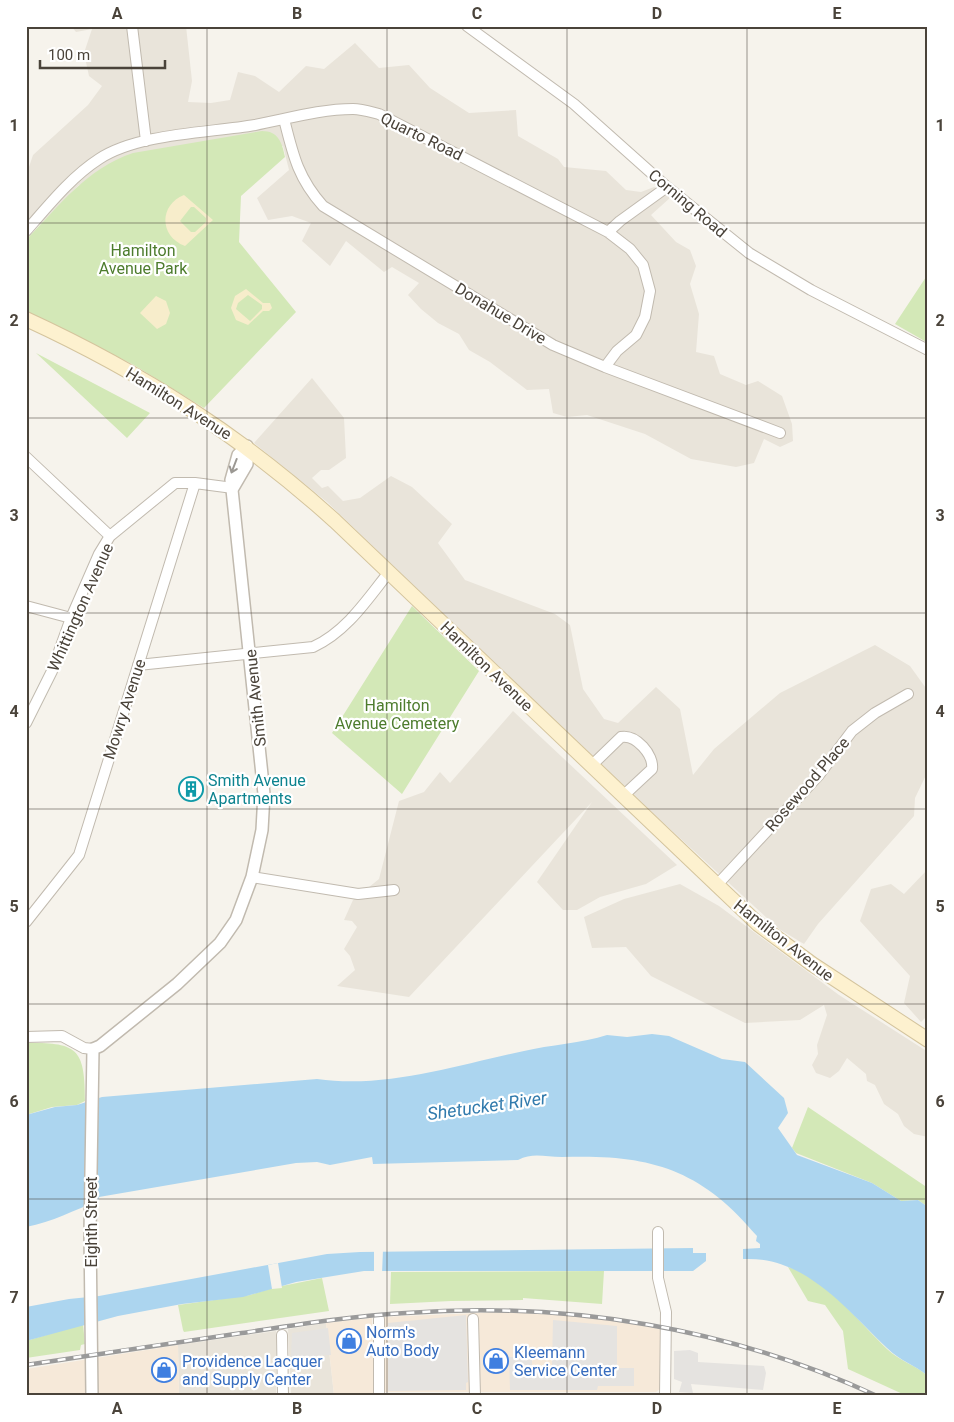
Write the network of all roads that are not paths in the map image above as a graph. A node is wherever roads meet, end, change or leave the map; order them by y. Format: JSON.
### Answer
{"nodes":[{"id":1,"x":132,"y":26,"type":"edge"},
{"id":2,"x":468,"y":26,"type":"edge"},
{"id":3,"x":284,"y":119,"type":"junction"},
{"id":4,"x":146,"y":141,"type":"junction"},
{"id":5,"x":667,"y":187,"type":"junction"},
{"id":6,"x":26,"y":231,"type":"edge"},
{"id":7,"x":608,"y":232,"type":"junction"},
{"id":8,"x":26,"y":319,"type":"edge"},
{"id":9,"x":928,"y":350,"type":"edge"},
{"id":10,"x":605,"y":367,"type":"junction"},
{"id":11,"x":780,"y":433,"type":"dead end"},
{"id":12,"x":247,"y":446,"type":"junction"},
{"id":13,"x":26,"y":457,"type":"edge"},
{"id":14,"x":195,"y":483,"type":"junction"},
{"id":15,"x":233,"y":488,"type":"junction"},
{"id":16,"x":110,"y":536,"type":"junction"},
{"id":17,"x":389,"y":572,"type":"junction"},
{"id":18,"x":26,"y":606,"type":"edge"},
{"id":19,"x":71,"y":618,"type":"junction"},
{"id":20,"x":251,"y":654,"type":"junction"},
{"id":21,"x":138,"y":665,"type":"junction"},
{"id":22,"x":908,"y":694,"type":"dead end"},
{"id":23,"x":27,"y":720,"type":"edge"},
{"id":24,"x":591,"y":766,"type":"junction"},
{"id":25,"x":623,"y":796,"type":"junction"},
{"id":26,"x":252,"y":877,"type":"junction"},
{"id":27,"x":716,"y":886,"type":"junction"},
{"id":28,"x":394,"y":890,"type":"dead end"},
{"id":29,"x":26,"y":922,"type":"edge"},
{"id":30,"x":26,"y":1037,"type":"edge"},
{"id":31,"x":928,"y":1040,"type":"edge"},
{"id":32,"x":92,"y":1049,"type":"junction"},
{"id":33,"x":658,"y":1232,"type":"dead end"},
{"id":34,"x":379,"y":1318,"type":"dead end"},
{"id":35,"x":473,"y":1319,"type":"dead end"},
{"id":36,"x":282,"y":1335,"type":"dead end"},
{"id":37,"x":92,"y":1396,"type":"edge"},
{"id":38,"x":283,"y":1396,"type":"edge"},
{"id":39,"x":379,"y":1396,"type":"edge"},
{"id":40,"x":475,"y":1396,"type":"edge"},
{"id":41,"x":665,"y":1396,"type":"edge"}],
"edges":[{"from":1,"to":4,"type":"street"},
{"from":2,"to":5,"type":"street","name":"Corning Road"},
{"from":3,"to":4,"type":"street","name":"Quarto Road"},
{"from":3,"to":7,"type":"street","name":"Quarto Road"},
{"from":3,"to":10,"type":"street","name":"Donahue Drive"},
{"from":4,"to":6,"type":"street","name":"Quarto Road"},
{"from":5,"to":7,"type":"street"},
{"from":5,"to":9,"type":"street","name":"Corning Road"},
{"from":7,"to":10,"type":"street","name":"Quarto Road"},
{"from":8,"to":12,"type":"main road","name":"Hamilton Avenue"},
{"from":10,"to":11,"type":"street","name":"Donahue Drive"},
{"from":12,"to":15,"type":"street","name":"Smith Avenue"},
{"from":12,"to":17,"type":"main road","name":"Hamilton Avenue"},
{"from":13,"to":16,"type":"street"},
{"from":14,"to":15,"type":"street","name":"Whittington Avenue"},
{"from":14,"to":16,"type":"street","name":"Whittington Avenue"},
{"from":14,"to":21,"type":"street","name":"Mowry Avenue"},
{"from":15,"to":20,"type":"street","name":"Smith Avenue"},
{"from":16,"to":19,"type":"street","name":"Whittington Avenue"},
{"from":17,"to":20,"type":"street"},
{"from":17,"to":24,"type":"main road","name":"Hamilton Avenue"},
{"from":18,"to":19,"type":"street"},
{"from":19,"to":23,"type":"street","name":"Whittington Avenue"},
{"from":20,"to":21,"type":"street"},
{"from":20,"to":26,"type":"street","name":"Smith Avenue"},
{"from":21,"to":29,"type":"street","name":"Mowry Avenue"},
{"from":22,"to":27,"type":"street","name":"Rosewood Place"},
{"from":24,"to":25,"type":"main road","name":"Hamilton Avenue"},
{"from":24,"to":25,"type":"street"},
{"from":25,"to":27,"type":"main road","name":"Hamilton Avenue"},
{"from":26,"to":28,"type":"street"},
{"from":26,"to":32,"type":"street","name":"Smith Avenue"},
{"from":27,"to":31,"type":"main road","name":"Hamilton Avenue"},
{"from":30,"to":32,"type":"street"},
{"from":32,"to":37,"type":"street","name":"Eighth Street"},
{"from":33,"to":41,"type":"street"},
{"from":34,"to":39,"type":"street"},
{"from":35,"to":40,"type":"street"},
{"from":36,"to":38,"type":"street"}]}
